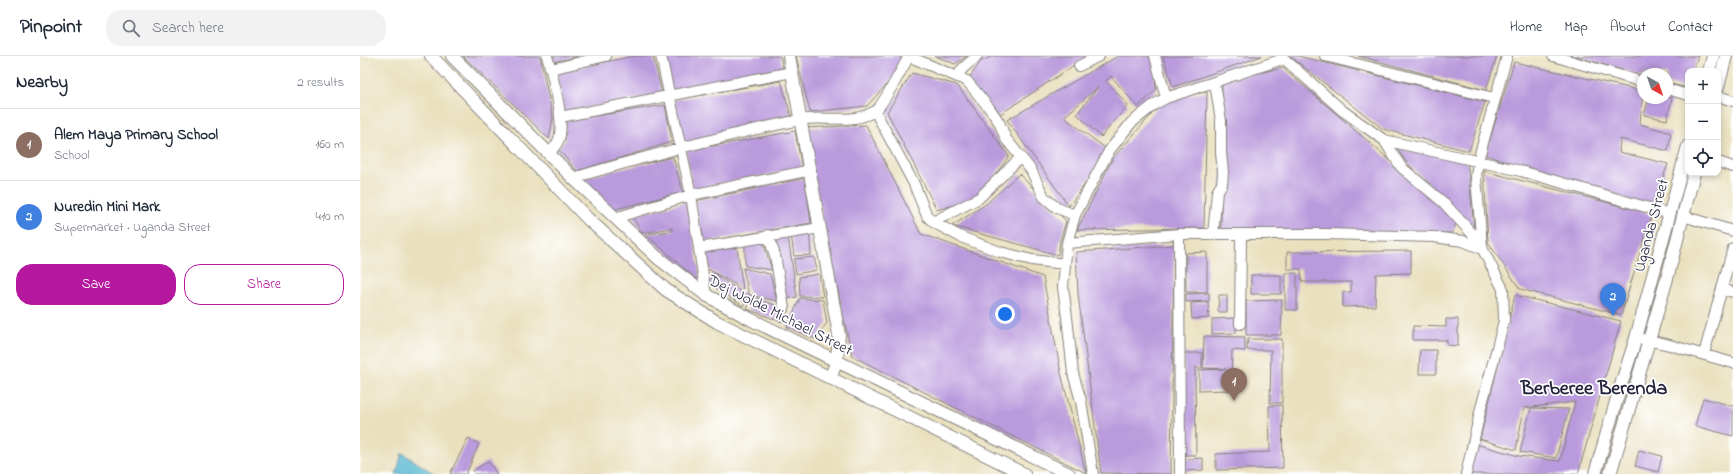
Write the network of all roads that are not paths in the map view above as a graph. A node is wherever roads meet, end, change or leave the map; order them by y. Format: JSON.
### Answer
{"nodes":[{"id":1,"x":431,"y":56,"type":"edge"},
{"id":2,"x":452,"y":56,"type":"edge"},
{"id":3,"x":547,"y":56,"type":"edge"},
{"id":4,"x":606,"y":56,"type":"edge"},
{"id":5,"x":661,"y":56,"type":"edge"},
{"id":6,"x":789,"y":56,"type":"edge"},
{"id":7,"x":977,"y":56,"type":"edge"},
{"id":8,"x":1099,"y":56,"type":"edge"},
{"id":9,"x":1155,"y":56,"type":"edge"},
{"id":10,"x":1325,"y":56,"type":"edge"},
{"id":11,"x":1507,"y":56,"type":"edge"},
{"id":12,"x":1553,"y":56,"type":"edge"},
{"id":13,"x":1713,"y":56,"type":"edge"},
{"id":14,"x":1726,"y":56,"type":"edge"},
{"id":15,"x":908,"y":57,"type":"edge"},
{"id":16,"x":1282,"y":57,"type":"edge"},
{"id":17,"x":1079,"y":66,"type":"dead end"},
{"id":18,"x":1710,"y":68,"type":"edge"},
{"id":19,"x":551,"y":69,"type":"junction"},
{"id":20,"x":792,"y":72,"type":"junction"},
{"id":21,"x":1721,"y":75,"type":"edge"},
{"id":22,"x":958,"y":76,"type":"junction"},
{"id":23,"x":1637,"y":80,"type":"edge"},
{"id":24,"x":1215,"y":83,"type":"junction"},
{"id":25,"x":1673,"y":91,"type":"edge"},
{"id":26,"x":1685,"y":94,"type":"edge"},
{"id":27,"x":669,"y":96,"type":"junction"},
{"id":28,"x":1721,"y":97,"type":"edge"},
{"id":29,"x":1166,"y":98,"type":"junction"},
{"id":30,"x":1494,"y":98,"type":"junction"},
{"id":31,"x":1733,"y":101,"type":"edge"},
{"id":32,"x":875,"y":111,"type":"junction"},
{"id":33,"x":560,"y":117,"type":"junction"},
{"id":34,"x":802,"y":119,"type":"junction"},
{"id":35,"x":1384,"y":140,"type":"junction"},
{"id":36,"x":680,"y":146,"type":"junction"},
{"id":37,"x":548,"y":153,"type":"junction"},
{"id":38,"x":1685,"y":157,"type":"edge"},
{"id":39,"x":1020,"y":158,"type":"junction"},
{"id":40,"x":1478,"y":161,"type":"junction"},
{"id":41,"x":1721,"y":163,"type":"edge"},
{"id":42,"x":1733,"y":166,"type":"edge"},
{"id":43,"x":810,"y":170,"type":"junction"},
{"id":44,"x":1693,"y":176,"type":"edge"},
{"id":45,"x":573,"y":178,"type":"junction"},
{"id":46,"x":691,"y":195,"type":"junction"},
{"id":47,"x":1670,"y":214,"type":"junction"},
{"id":48,"x":1075,"y":215,"type":"junction"},
{"id":49,"x":1682,"y":216,"type":"junction"},
{"id":50,"x":615,"y":218,"type":"junction"},
{"id":51,"x":933,"y":222,"type":"junction"},
{"id":52,"x":820,"y":228,"type":"junction"},
{"id":53,"x":1733,"y":231,"type":"edge"},
{"id":54,"x":1179,"y":234,"type":"junction"},
{"id":55,"x":1213,"y":234,"type":"junction"},
{"id":56,"x":768,"y":235,"type":"junction"},
{"id":57,"x":1241,"y":236,"type":"junction"},
{"id":58,"x":1067,"y":243,"type":"junction"},
{"id":59,"x":699,"y":248,"type":"junction"},
{"id":60,"x":1483,"y":248,"type":"junction"},
{"id":61,"x":1733,"y":248,"type":"edge"},
{"id":62,"x":1065,"y":264,"type":"junction"},
{"id":63,"x":1722,"y":289,"type":"junction"},
{"id":64,"x":1733,"y":292,"type":"edge"},
{"id":65,"x":706,"y":295,"type":"junction"},
{"id":66,"x":784,"y":308,"type":"dead end"},
{"id":67,"x":1240,"y":324,"type":"dead end"},
{"id":68,"x":1636,"y":338,"type":"junction"},
{"id":69,"x":1648,"y":342,"type":"junction"},
{"id":70,"x":1704,"y":354,"type":"junction"},
{"id":71,"x":837,"y":361,"type":"junction"},
{"id":72,"x":1733,"y":363,"type":"edge"},
{"id":73,"x":830,"y":378,"type":"junction"},
{"id":74,"x":1048,"y":470,"type":"edge"},
{"id":75,"x":1024,"y":474,"type":"edge"},
{"id":76,"x":1069,"y":474,"type":"edge"},
{"id":77,"x":1093,"y":474,"type":"edge"},
{"id":78,"x":1180,"y":474,"type":"edge"},
{"id":79,"x":1466,"y":474,"type":"edge"},
{"id":80,"x":1595,"y":474,"type":"edge"},
{"id":81,"x":1610,"y":474,"type":"edge"}],
"edges":[{"from":1,"to":73,"type":"main road"},
{"from":2,"to":37,"type":"main road","name":"Dej Wolde Michael Street"},
{"from":3,"to":19,"type":"street"},
{"from":4,"to":19,"type":"street"},
{"from":5,"to":27,"type":"street"},
{"from":6,"to":20,"type":"main road"},
{"from":7,"to":22,"type":"street"},
{"from":8,"to":17,"type":"street"},
{"from":9,"to":29,"type":"street"},
{"from":10,"to":30,"type":"street"},
{"from":11,"to":30,"type":"street"},
{"from":12,"to":23,"type":"street"},
{"from":13,"to":18,"type":"main road"},
{"from":14,"to":21,"type":"main road"},
{"from":15,"to":22,"type":"street"},
{"from":15,"to":32,"type":"street"},
{"from":16,"to":24,"type":"street"},
{"from":16,"to":35,"type":"street"},
{"from":19,"to":33,"type":"street"},
{"from":20,"to":27,"type":"street"},
{"from":20,"to":34,"type":"main road"},
{"from":22,"to":39,"type":"street"},
{"from":24,"to":29,"type":"street"},
{"from":24,"to":55,"type":"street"},
{"from":25,"to":26,"type":"street"},
{"from":27,"to":33,"type":"street"},
{"from":27,"to":36,"type":"street"},
{"from":28,"to":31,"type":"street"},
{"from":29,"to":48,"type":"street"},
{"from":30,"to":40,"type":"street"},
{"from":32,"to":34,"type":"street"},
{"from":32,"to":51,"type":"street"},
{"from":33,"to":37,"type":"street"},
{"from":34,"to":36,"type":"street"},
{"from":34,"to":43,"type":"main road"},
{"from":35,"to":40,"type":"street"},
{"from":35,"to":60,"type":"street"},
{"from":36,"to":45,"type":"street"},
{"from":36,"to":46,"type":"street"},
{"from":37,"to":45,"type":"main road","name":"Dej Wolde Michael Street"},
{"from":38,"to":47,"type":"main road","name":"Uganda Street"},
{"from":39,"to":48,"type":"street"},
{"from":39,"to":51,"type":"street"},
{"from":40,"to":47,"type":"street"},
{"from":40,"to":60,"type":"street"},
{"from":41,"to":42,"type":"street"},
{"from":43,"to":46,"type":"street"},
{"from":43,"to":52,"type":"main road"},
{"from":44,"to":49,"type":"main road","name":"Uganda Street"},
{"from":45,"to":50,"type":"main road","name":"Dej Wolde Michael Street"},
{"from":46,"to":50,"type":"street"},
{"from":46,"to":59,"type":"street"},
{"from":47,"to":68,"type":"main road","name":"Uganda Street"},
{"from":48,"to":58,"type":"street"},
{"from":49,"to":53,"type":"street"},
{"from":49,"to":69,"type":"main road","name":"Uganda Street"},
{"from":50,"to":65,"type":"main road","name":"Dej Wolde Michael Street"},
{"from":51,"to":62,"type":"street"},
{"from":52,"to":56,"type":"street"},
{"from":52,"to":71,"type":"main road"},
{"from":54,"to":55,"type":"street"},
{"from":54,"to":58,"type":"street"},
{"from":54,"to":78,"type":"street"},
{"from":55,"to":57,"type":"street"},
{"from":56,"to":59,"type":"street"},
{"from":56,"to":66,"type":"street"},
{"from":57,"to":60,"type":"street"},
{"from":57,"to":67,"type":"street"},
{"from":58,"to":62,"type":"street"},
{"from":59,"to":65,"type":"street"},
{"from":60,"to":79,"type":"street"},
{"from":61,"to":63,"type":"street"},
{"from":62,"to":77,"type":"street"},
{"from":63,"to":64,"type":"street"},
{"from":63,"to":70,"type":"street"},
{"from":65,"to":71,"type":"main road","name":"Dej Wolde Michael Street"},
{"from":68,"to":69,"type":"street"},
{"from":68,"to":80,"type":"main road","name":"Uganda Street"},
{"from":69,"to":70,"type":"street"},
{"from":69,"to":81,"type":"main road","name":"Uganda Street"},
{"from":70,"to":72,"type":"street"},
{"from":71,"to":73,"type":"main road"},
{"from":71,"to":74,"type":"main road","name":"Dej Wolde Michael Street"},
{"from":73,"to":75,"type":"main road"},
{"from":74,"to":76,"type":"main road","name":"Dej Wolde Michael Street"}]}
